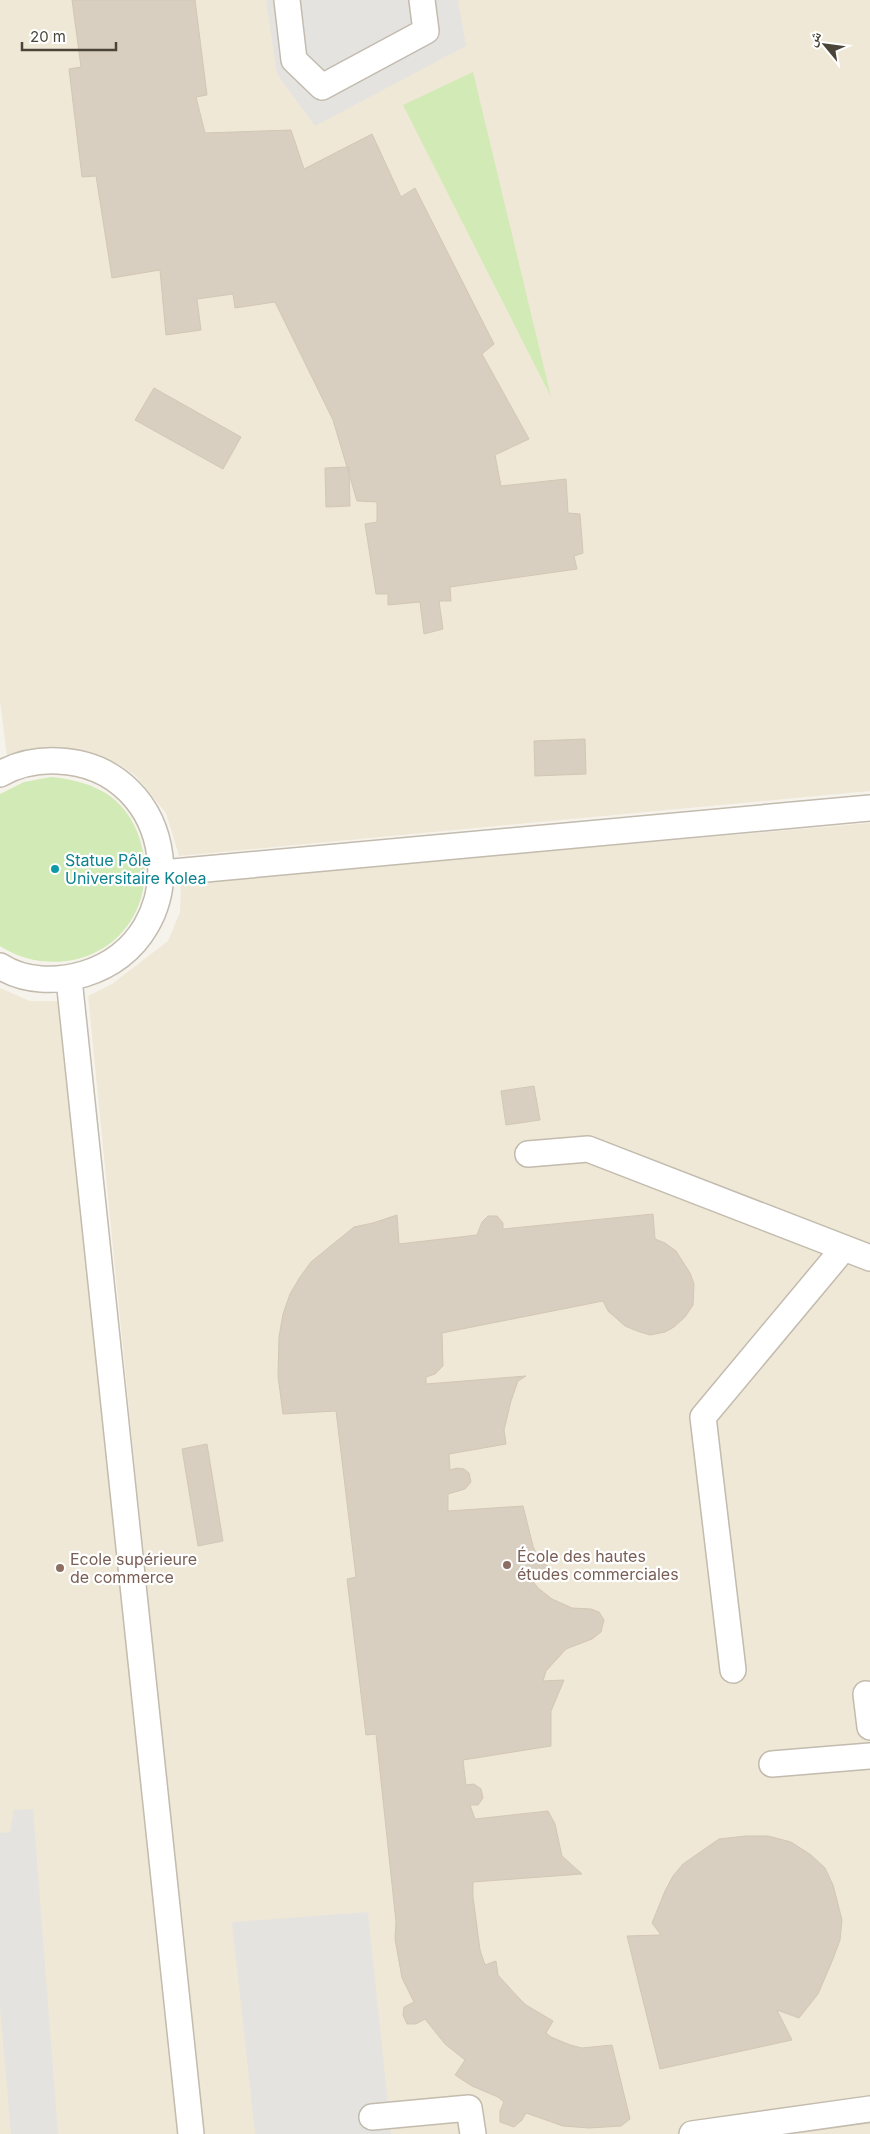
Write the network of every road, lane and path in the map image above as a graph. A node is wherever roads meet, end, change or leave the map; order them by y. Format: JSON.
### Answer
{"nodes":[{"id":1,"x":287,"y":0,"type":"edge"},
{"id":2,"x":422,"y":0,"type":"edge"},
{"id":3,"x":0,"y":774,"type":"edge"},
{"id":4,"x":870,"y":808,"type":"edge"},
{"id":5,"x":162,"y":873,"type":"junction"},
{"id":6,"x":0,"y":966,"type":"edge"},
{"id":7,"x":69,"y":979,"type":"junction"},
{"id":8,"x":528,"y":1154,"type":"dead end"},
{"id":9,"x":844,"y":1248,"type":"junction"},
{"id":10,"x":870,"y":1258,"type":"edge"},
{"id":11,"x":732,"y":1670,"type":"dead end"},
{"id":12,"x":866,"y":1694,"type":"dead end"},
{"id":13,"x":870,"y":1727,"type":"edge"},
{"id":14,"x":870,"y":1756,"type":"edge"},
{"id":15,"x":772,"y":1764,"type":"dead end"},
{"id":16,"x":870,"y":2108,"type":"edge"},
{"id":17,"x":372,"y":2117,"type":"dead end"},
{"id":18,"x":191,"y":2134,"type":"edge"},
{"id":19,"x":473,"y":2134,"type":"edge"},
{"id":20,"x":692,"y":2134,"type":"edge"}],
"edges":[{"from":1,"to":2,"type":"street"},
{"from":3,"to":5,"type":"street"},
{"from":4,"to":5,"type":"street"},
{"from":5,"to":7,"type":"street"},
{"from":6,"to":7,"type":"street"},
{"from":7,"to":18,"type":"street"},
{"from":8,"to":9,"type":"street"},
{"from":9,"to":10,"type":"street"},
{"from":9,"to":11,"type":"street"},
{"from":12,"to":13,"type":"street"},
{"from":14,"to":15,"type":"street"},
{"from":16,"to":20,"type":"street"},
{"from":17,"to":19,"type":"street"}]}
